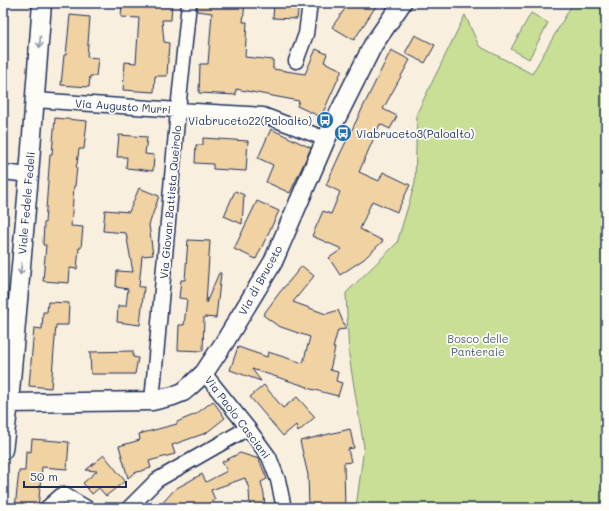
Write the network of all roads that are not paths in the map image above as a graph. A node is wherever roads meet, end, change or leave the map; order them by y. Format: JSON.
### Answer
{"nodes":[{"id":1,"x":42,"y":3,"type":"edge"},
{"id":2,"x":189,"y":3,"type":"edge"},
{"id":3,"x":310,"y":3,"type":"edge"},
{"id":4,"x":402,"y":3,"type":"edge"},
{"id":5,"x":296,"y":61,"type":"dead end"},
{"id":6,"x":35,"y":100,"type":"junction"},
{"id":7,"x":178,"y":110,"type":"junction"},
{"id":8,"x":326,"y":139,"type":"junction"},
{"id":9,"x":3,"y":172,"type":"edge"},
{"id":10,"x":29,"y":175,"type":"junction"},
{"id":11,"x":204,"y":373,"type":"junction"},
{"id":12,"x":7,"y":375,"type":"edge"},
{"id":13,"x":152,"y":401,"type":"junction"},
{"id":14,"x":9,"y":403,"type":"junction"},
{"id":15,"x":248,"y":428,"type":"junction"},
{"id":16,"x":3,"y":450,"type":"edge"},
{"id":17,"x":46,"y":508,"type":"edge"},
{"id":18,"x":87,"y":508,"type":"edge"},
{"id":19,"x":129,"y":508,"type":"edge"},
{"id":20,"x":284,"y":508,"type":"edge"}],
"edges":[{"from":1,"to":6,"type":"main road","name":"Viale Fedele Fedeli","one_way":true},
{"from":2,"to":7,"type":"street","name":"Via Giovan Battista Queirolo"},
{"from":3,"to":5,"type":"street"},
{"from":4,"to":8,"type":"main road","name":"Via di Bruceto"},
{"from":6,"to":7,"type":"street","name":"Via Augusto Murri"},
{"from":6,"to":10,"type":"main road","name":"Viale Fedele Fedeli"},
{"from":7,"to":8,"type":"street","name":"Via Augusto Murri"},
{"from":7,"to":13,"type":"street","name":"Via Giovan Battista Queirolo"},
{"from":8,"to":11,"type":"main road","name":"Via di Bruceto"},
{"from":9,"to":10,"type":"street"},
{"from":10,"to":12,"type":"main road","name":"Viale Fedele Fedeli","one_way":true},
{"from":11,"to":13,"type":"main road","name":"Via di Bruceto"},
{"from":11,"to":15,"type":"street","name":"Via Paolo Casciani"},
{"from":12,"to":14,"type":"main road","name":"Viale Fedele Fedeli"},
{"from":13,"to":14,"type":"main road","name":"Via di Bruceto"},
{"from":14,"to":16,"type":"main road","name":"Viale Fedele Fedeli"},
{"from":15,"to":19,"type":"street"},
{"from":15,"to":20,"type":"street","name":"Via Paolo Casciani"},
{"from":17,"to":18,"type":"street"}]}
